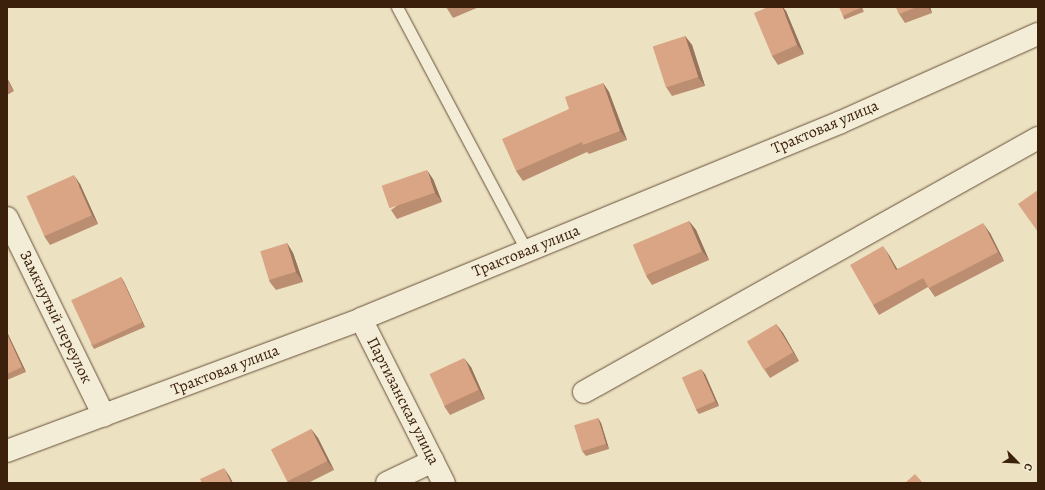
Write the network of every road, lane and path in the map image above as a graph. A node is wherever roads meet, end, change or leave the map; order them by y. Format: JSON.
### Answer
{"nodes":[{"id":1,"x":397,"y":7,"type":"edge"},
{"id":2,"x":1038,"y":34,"type":"edge"},
{"id":3,"x":1038,"y":138,"type":"edge"},
{"id":4,"x":7,"y":218,"type":"edge"},
{"id":5,"x":526,"y":250,"type":"junction"},
{"id":6,"x":361,"y":319,"type":"junction"},
{"id":7,"x":584,"y":392,"type":"dead end"},
{"id":8,"x":104,"y":416,"type":"junction"},
{"id":9,"x":7,"y":451,"type":"edge"},
{"id":10,"x":433,"y":461,"type":"junction"},
{"id":11,"x":388,"y":483,"type":"edge"},
{"id":12,"x":444,"y":483,"type":"edge"}],
"edges":[{"from":1,"to":5,"type":"lane"},
{"from":2,"to":5,"type":"street","name":"Трактовая улица"},
{"from":3,"to":7,"type":"street"},
{"from":4,"to":8,"type":"street","name":"Замкнутый переулок"},
{"from":5,"to":6,"type":"street","name":"Трактовая улица"},
{"from":6,"to":8,"type":"street","name":"Трактовая улица"},
{"from":6,"to":10,"type":"street","name":"Партизанская улица"},
{"from":8,"to":9,"type":"street","name":"Трактовая улица"},
{"from":10,"to":11,"type":"street"},
{"from":10,"to":12,"type":"street","name":"Партизанская улица"}]}
